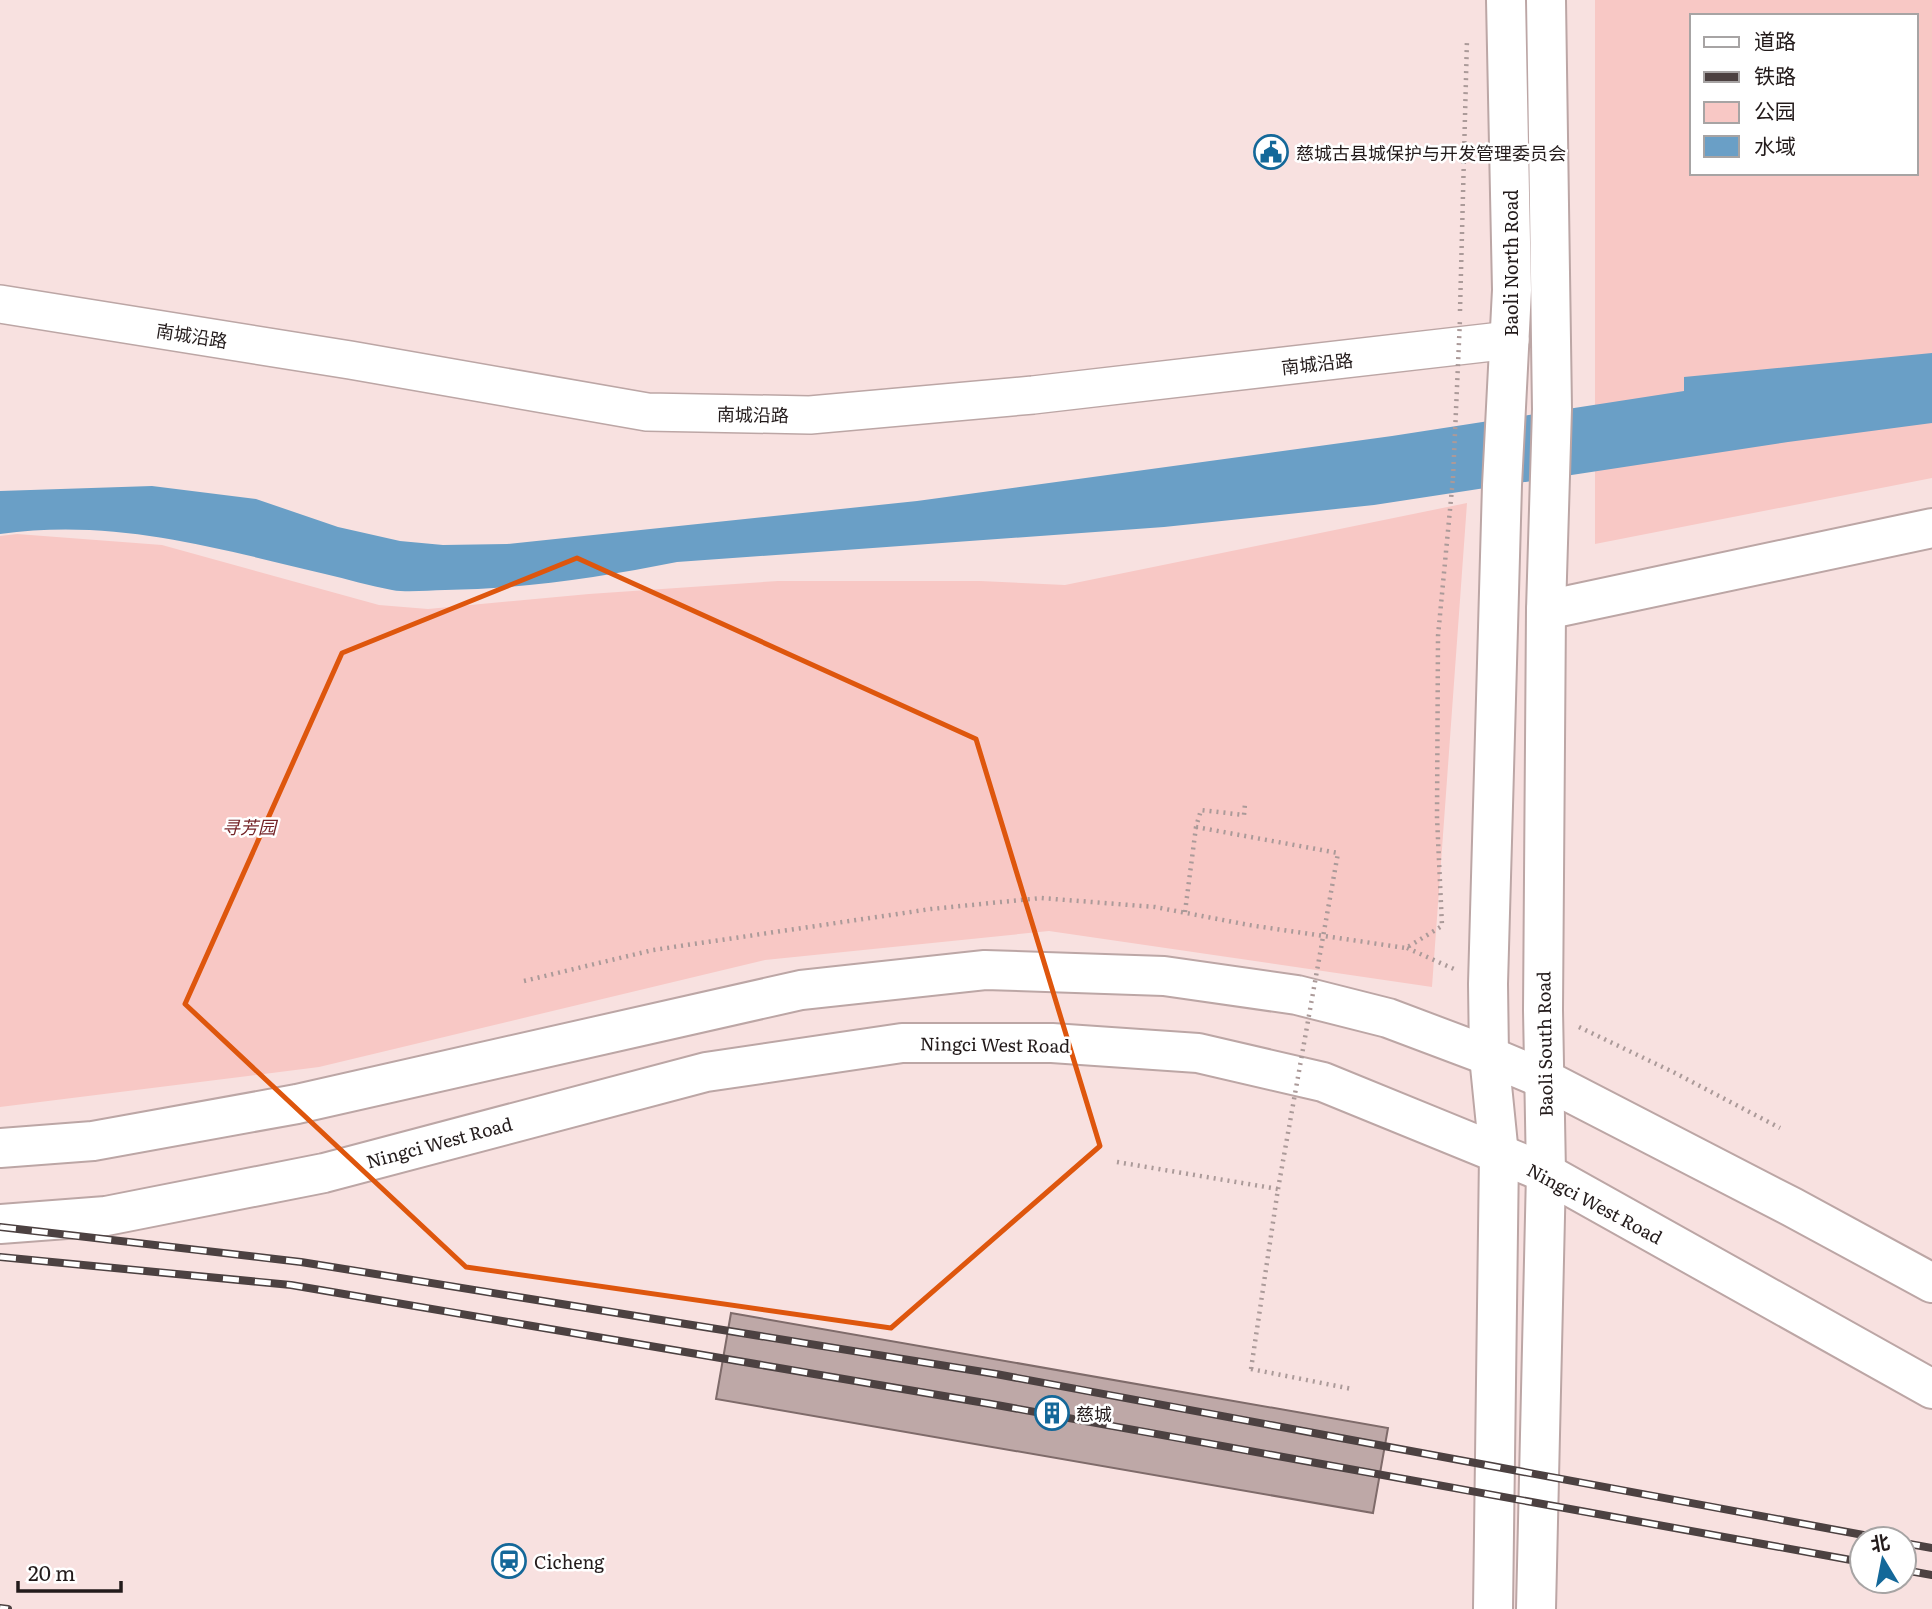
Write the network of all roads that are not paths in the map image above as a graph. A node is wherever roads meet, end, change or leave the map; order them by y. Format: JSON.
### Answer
{"nodes":[{"id":1,"x":1506,"y":0,"type":"edge"},
{"id":2,"x":1546,"y":0,"type":"edge"},
{"id":3,"x":0,"y":304,"type":"edge"},
{"id":4,"x":1510,"y":341,"type":"junction"},
{"id":5,"x":1932,"y":528,"type":"edge"},
{"id":6,"x":1546,"y":610,"type":"junction"},
{"id":7,"x":1489,"y":1056,"type":"junction"},
{"id":8,"x":1544,"y":1079,"type":"junction"},
{"id":9,"x":0,"y":1148,"type":"edge"},
{"id":10,"x":1499,"y":1155,"type":"junction"},
{"id":11,"x":1546,"y":1173,"type":"junction"},
{"id":12,"x":0,"y":1224,"type":"edge"},
{"id":13,"x":1932,"y":1283,"type":"edge"},
{"id":14,"x":1932,"y":1390,"type":"edge"},
{"id":15,"x":1493,"y":1609,"type":"edge"},
{"id":16,"x":1536,"y":1609,"type":"edge"}],
"edges":[{"from":1,"to":4,"type":"main road","name":"Baoli North Road"},
{"from":2,"to":6,"type":"main road","name":"Baoli South Road"},
{"from":3,"to":4,"type":"street","name":"南城沿路"},
{"from":4,"to":7,"type":"main road","name":"Baoli North Road"},
{"from":5,"to":6,"type":"main road"},
{"from":6,"to":8,"type":"main road","name":"Baoli South Road"},
{"from":7,"to":8,"type":"main road"},
{"from":7,"to":9,"type":"main road"},
{"from":7,"to":10,"type":"main road"},
{"from":8,"to":11,"type":"main road","name":"Baoli South Road"},
{"from":8,"to":13,"type":"main road"},
{"from":10,"to":11,"type":"main road","name":"Ningci West Road"},
{"from":10,"to":12,"type":"main road","name":"Ningci West Road"},
{"from":10,"to":15,"type":"main road"},
{"from":11,"to":14,"type":"main road","name":"Ningci West Road"},
{"from":11,"to":16,"type":"main road","name":"Baoli South Road"}]}
